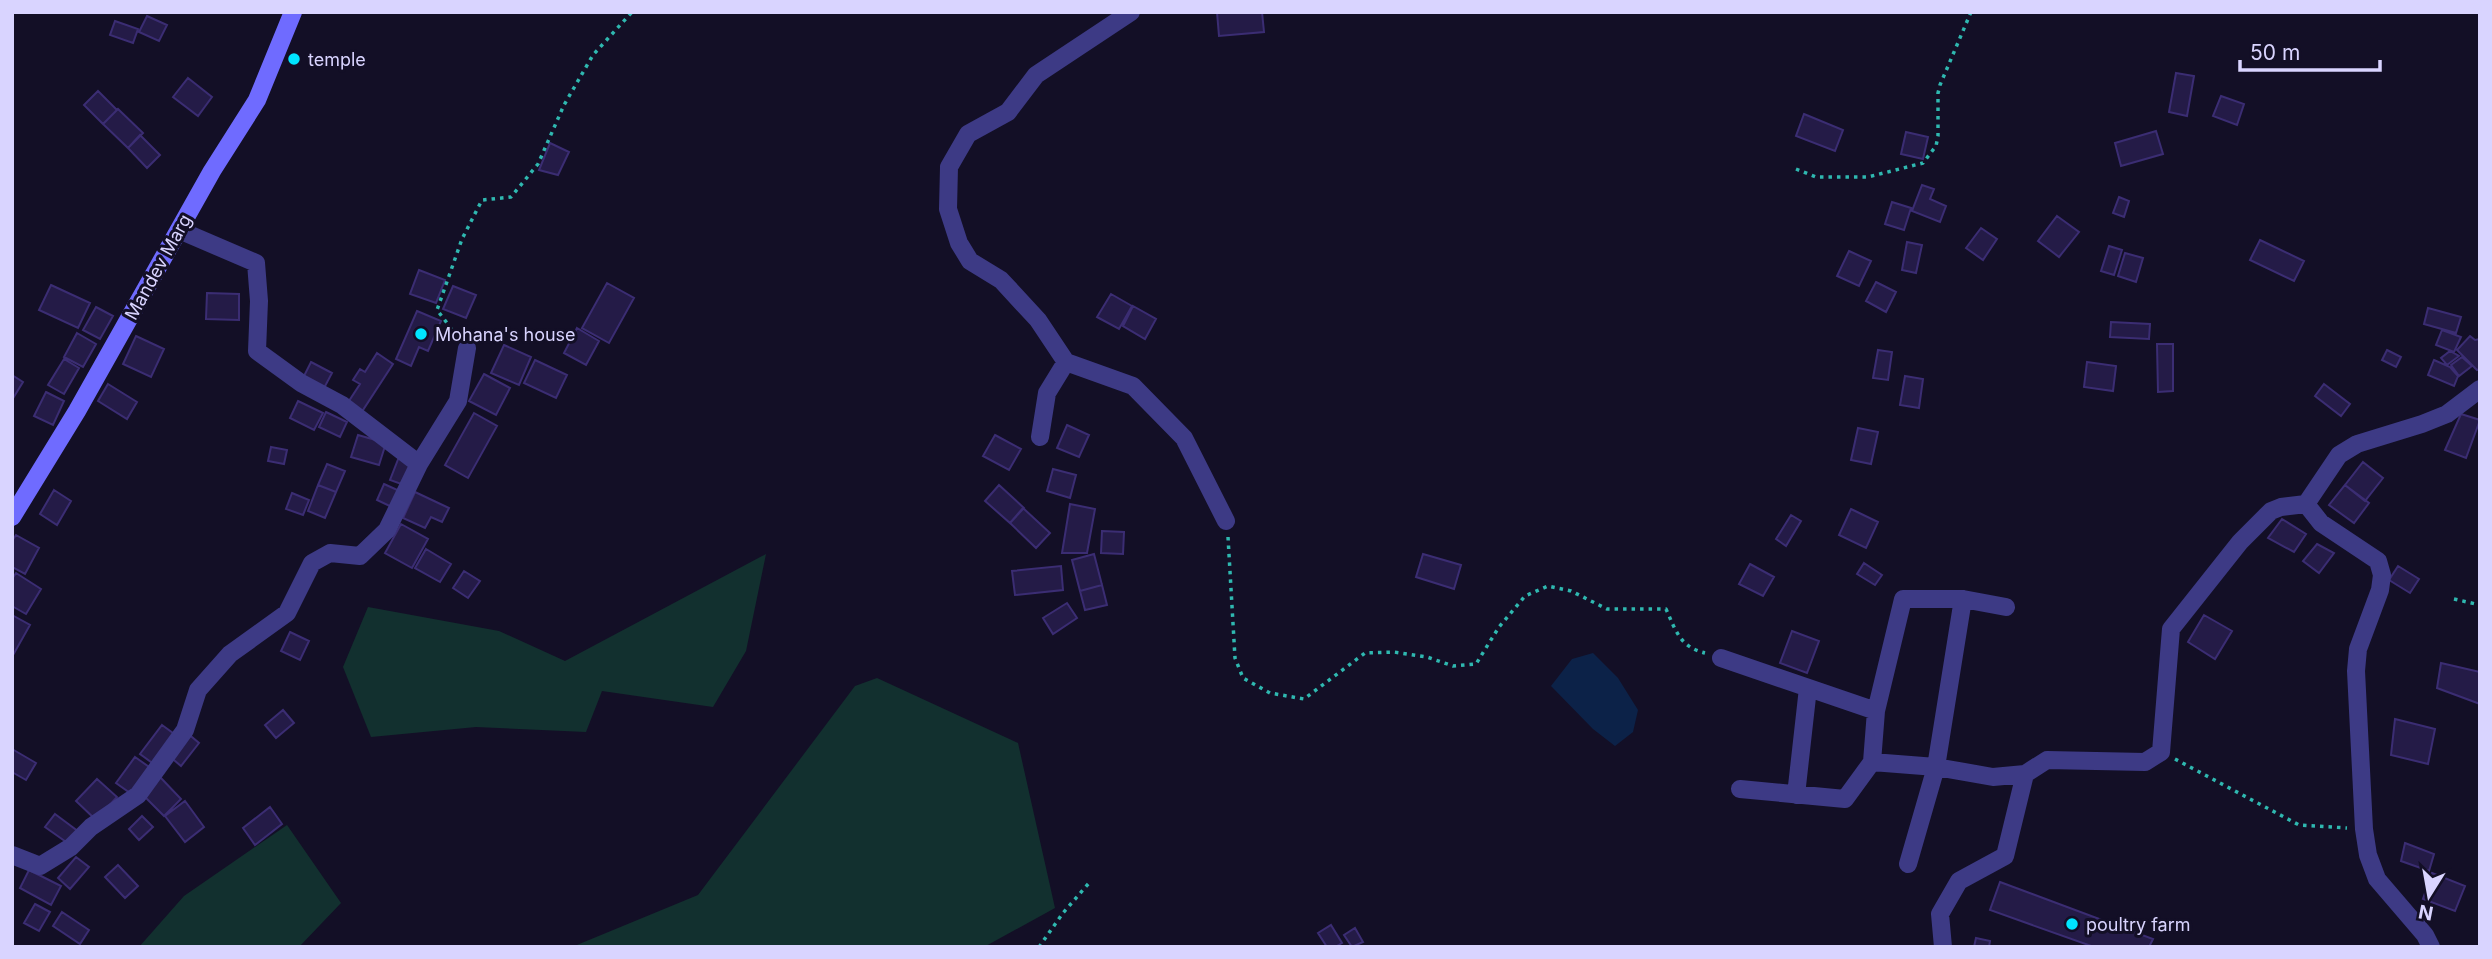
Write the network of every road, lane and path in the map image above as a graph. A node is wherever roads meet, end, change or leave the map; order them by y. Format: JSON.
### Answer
{"nodes":[{"id":1,"x":293,"y":12,"type":"edge"},
{"id":2,"x":632,"y":12,"type":"edge"},
{"id":3,"x":1131,"y":12,"type":"edge"},
{"id":4,"x":1971,"y":12,"type":"edge"},
{"id":5,"x":1796,"y":169,"type":"dead end"},
{"id":6,"x":179,"y":230,"type":"junction"},
{"id":7,"x":467,"y":348,"type":"joint"},
{"id":8,"x":1066,"y":362,"type":"junction"},
{"id":9,"x":2480,"y":389,"type":"edge"},
{"id":10,"x":1040,"y":437,"type":"dead end"},
{"id":11,"x":419,"y":464,"type":"junction"},
{"id":12,"x":2306,"y":503,"type":"junction"},
{"id":13,"x":12,"y":517,"type":"edge"},
{"id":14,"x":1226,"y":521,"type":"joint"},
{"id":15,"x":1963,"y":598,"type":"junction"},
{"id":16,"x":2454,"y":599,"type":"dead end"},
{"id":17,"x":2480,"y":605,"type":"edge"},
{"id":18,"x":2006,"y":607,"type":"dead end"},
{"id":19,"x":1721,"y":658,"type":"joint"},
{"id":20,"x":1808,"y":688,"type":"junction"},
{"id":21,"x":1876,"y":710,"type":"junction"},
{"id":22,"x":2161,"y":752,"type":"junction"},
{"id":23,"x":1872,"y":762,"type":"junction"},
{"id":24,"x":1937,"y":767,"type":"junction"},
{"id":25,"x":2025,"y":774,"type":"junction"},
{"id":26,"x":1741,"y":789,"type":"dead end"},
{"id":27,"x":1796,"y":795,"type":"junction"},
{"id":28,"x":2364,"y":829,"type":"junction"},
{"id":29,"x":12,"y":855,"type":"edge"},
{"id":30,"x":1908,"y":864,"type":"dead end"},
{"id":31,"x":1089,"y":883,"type":"dead end"},
{"id":32,"x":1039,"y":947,"type":"edge"},
{"id":33,"x":1943,"y":947,"type":"edge"},
{"id":34,"x":2431,"y":947,"type":"edge"}],
"edges":[{"from":1,"to":6,"type":"main road","name":"Mandev Marg"},
{"from":2,"to":7,"type":"path"},
{"from":3,"to":8,"type":"street"},
{"from":4,"to":5,"type":"path"},
{"from":6,"to":11,"type":"street"},
{"from":6,"to":13,"type":"main road","name":"Mandev Marg"},
{"from":7,"to":11,"type":"street"},
{"from":8,"to":10,"type":"street"},
{"from":8,"to":14,"type":"street"},
{"from":9,"to":12,"type":"street"},
{"from":11,"to":29,"type":"street"},
{"from":12,"to":22,"type":"street"},
{"from":12,"to":28,"type":"street"},
{"from":14,"to":19,"type":"path"},
{"from":15,"to":18,"type":"street"},
{"from":15,"to":21,"type":"street"},
{"from":15,"to":24,"type":"street"},
{"from":16,"to":17,"type":"path"},
{"from":19,"to":20,"type":"street"},
{"from":20,"to":21,"type":"street"},
{"from":20,"to":27,"type":"street"},
{"from":21,"to":23,"type":"street"},
{"from":22,"to":25,"type":"street"},
{"from":22,"to":28,"type":"path"},
{"from":23,"to":24,"type":"street"},
{"from":23,"to":27,"type":"street"},
{"from":24,"to":25,"type":"street"},
{"from":24,"to":30,"type":"street"},
{"from":25,"to":33,"type":"street"},
{"from":26,"to":27,"type":"street"},
{"from":28,"to":34,"type":"street"},
{"from":31,"to":32,"type":"path"}]}
